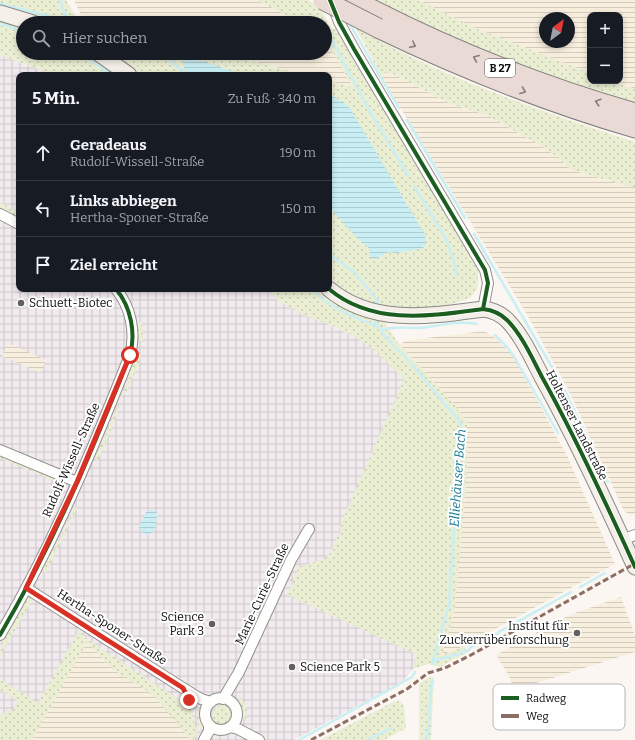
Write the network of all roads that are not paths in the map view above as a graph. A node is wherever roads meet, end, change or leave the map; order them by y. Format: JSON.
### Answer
{"nodes":[{"id":1,"x":323,"y":0,"type":"edge"},
{"id":2,"x":330,"y":0,"type":"edge"},
{"id":3,"x":362,"y":4,"type":"edge"},
{"id":4,"x":0,"y":14,"type":"edge"},
{"id":5,"x":16,"y":18,"type":"edge"},
{"id":6,"x":108,"y":60,"type":"edge"},
{"id":7,"x":125,"y":72,"type":"edge"},
{"id":8,"x":635,"y":114,"type":"edge"},
{"id":9,"x":635,"y":128,"type":"edge"},
{"id":10,"x":0,"y":214,"type":"edge"},
{"id":11,"x":16,"y":222,"type":"edge"},
{"id":12,"x":332,"y":291,"type":"edge"},
{"id":13,"x":118,"y":292,"type":"edge"},
{"id":14,"x":483,"y":309,"type":"junction"},
{"id":15,"x":0,"y":450,"type":"edge"},
{"id":16,"x":77,"y":482,"type":"junction"},
{"id":17,"x":308,"y":528,"type":"dead end"},
{"id":18,"x":629,"y":537,"type":"edge"},
{"id":19,"x":635,"y":565,"type":"edge"},
{"id":20,"x":26,"y":588,"type":"junction"},
{"id":21,"x":0,"y":635,"type":"edge"},
{"id":22,"x":239,"y":672,"type":"junction"},
{"id":23,"x":223,"y":699,"type":"junction"},
{"id":24,"x":233,"y":704,"type":"junction"},
{"id":25,"x":208,"y":706,"type":"junction"},
{"id":26,"x":233,"y":723,"type":"junction"},
{"id":27,"x":209,"y":725,"type":"junction"},
{"id":28,"x":220,"y":730,"type":"junction"},
{"id":29,"x":204,"y":740,"type":"edge"},
{"id":30,"x":210,"y":740,"type":"edge"},
{"id":31,"x":259,"y":740,"type":"edge"}],
"edges":[{"from":1,"to":9,"type":"highway","number":"B 27","one_way":true,"bridge":true},
{"from":2,"to":14,"type":"street"},
{"from":8,"to":3,"type":"highway","number":"B 27","one_way":true},
{"from":4,"to":5,"type":"street"},
{"from":6,"to":7,"type":"street"},
{"from":10,"to":11,"type":"street"},
{"from":12,"to":14,"type":"street"},
{"from":13,"to":16,"type":"street","name":"Rudolf-Wissell-Straße"},
{"from":14,"to":18,"type":"street","name":"Holtenser Landstraße"},
{"from":15,"to":16,"type":"street"},
{"from":16,"to":20,"type":"street","name":"Rudolf-Wissell-Straße"},
{"from":17,"to":22,"type":"street","name":"Marie-Curie-Straße"},
{"from":18,"to":19,"type":"street","name":"Holtenser Landstraße"},
{"from":20,"to":21,"type":"street","name":"Rudolf-Wissell-Straße"},
{"from":20,"to":25,"type":"street","name":"Hertha-Sponer-Straße"},
{"from":22,"to":23,"type":"street","name":"Marie-Curie-Straße"},
{"from":22,"to":24,"type":"street","name":"Marie-Curie-Straße"},
{"from":23,"to":24,"type":"street"},
{"from":23,"to":25,"type":"street"},
{"from":24,"to":26,"type":"street"},
{"from":25,"to":27,"type":"street"},
{"from":26,"to":28,"type":"street"},
{"from":26,"to":31,"type":"street"},
{"from":27,"to":28,"type":"street"},
{"from":27,"to":29,"type":"street"},
{"from":28,"to":30,"type":"street"}]}
